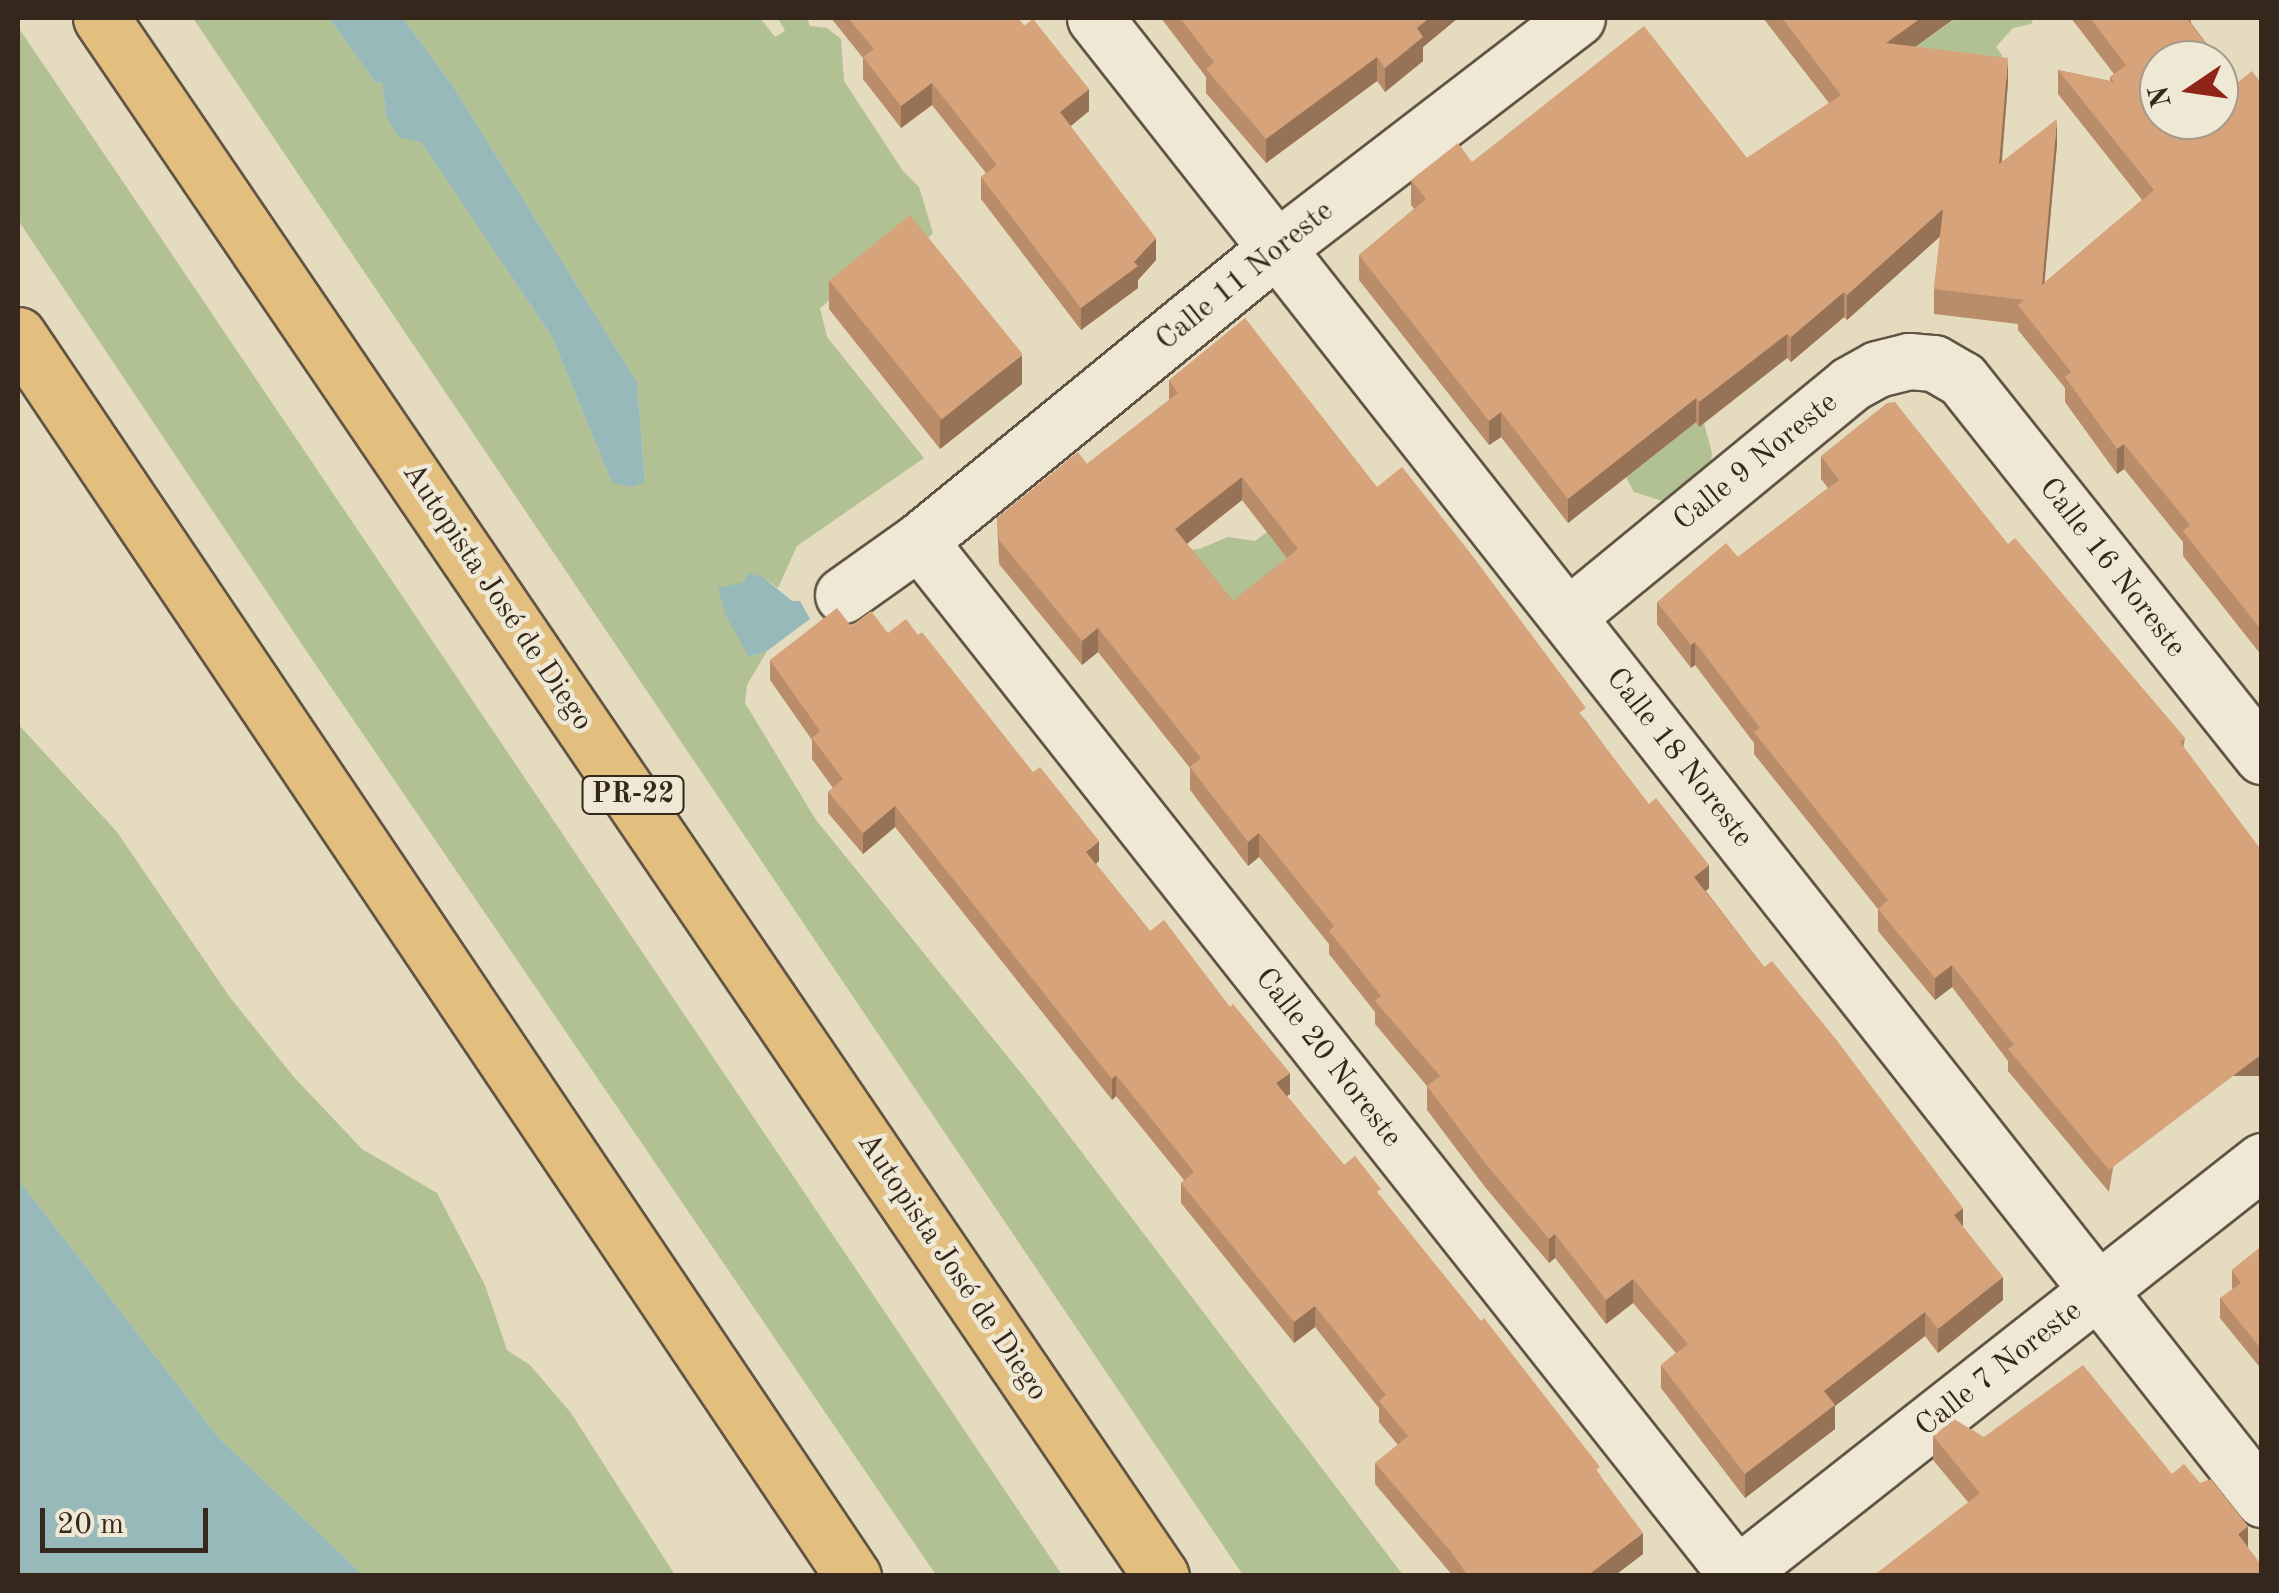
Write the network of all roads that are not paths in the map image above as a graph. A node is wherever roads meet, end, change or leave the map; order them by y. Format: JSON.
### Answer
{"nodes":[{"id":1,"x":101,"y":18,"type":"edge"},
{"id":2,"x":1095,"y":18,"type":"edge"},
{"id":3,"x":1576,"y":18,"type":"edge"},
{"id":4,"x":1278,"y":248,"type":"junction"},
{"id":5,"x":18,"y":335,"type":"edge"},
{"id":6,"x":1962,"y":379,"type":"joint"},
{"id":7,"x":919,"y":541,"type":"junction"},
{"id":8,"x":843,"y":596,"type":"dead end"},
{"id":9,"x":1568,"y":616,"type":"junction"},
{"id":10,"x":2262,"y":756,"type":"edge"},
{"id":11,"x":2262,"y":1160,"type":"edge"},
{"id":12,"x":2097,"y":1292,"type":"junction"},
{"id":13,"x":2262,"y":1499,"type":"edge"},
{"id":14,"x":810,"y":1513,"type":"junction"},
{"id":15,"x":1736,"y":1575,"type":"edge"},
{"id":16,"x":837,"y":1576,"type":"edge"},
{"id":17,"x":853,"y":1576,"type":"edge"},
{"id":18,"x":1161,"y":1576,"type":"edge"}],
"edges":[{"from":1,"to":18,"type":"highway","name":"Autopista José de Diego","number":"PR-22"},
{"from":2,"to":4,"type":"street","name":"Calle 18 Noreste"},
{"from":3,"to":4,"type":"street","name":"Calle 11 Noreste"},
{"from":4,"to":7,"type":"street","name":"Calle 11 Noreste"},
{"from":4,"to":9,"type":"street","name":"Calle 18 Noreste"},
{"from":5,"to":14,"type":"highway"},
{"from":6,"to":9,"type":"street","name":"Calle 9 Noreste"},
{"from":6,"to":10,"type":"street","name":"Calle 16 Noreste"},
{"from":7,"to":8,"type":"street","name":"Calle 11 Noreste"},
{"from":7,"to":15,"type":"street","name":"Calle 20 Noreste"},
{"from":9,"to":12,"type":"street","name":"Calle 18 Noreste"},
{"from":11,"to":12,"type":"street","name":"Calle 7 Noreste"},
{"from":12,"to":13,"type":"street","name":"Calle 18 Noreste"},
{"from":12,"to":15,"type":"street","name":"Calle 7 Noreste"},
{"from":14,"to":16,"type":"highway"},
{"from":14,"to":17,"type":"highway"}]}
